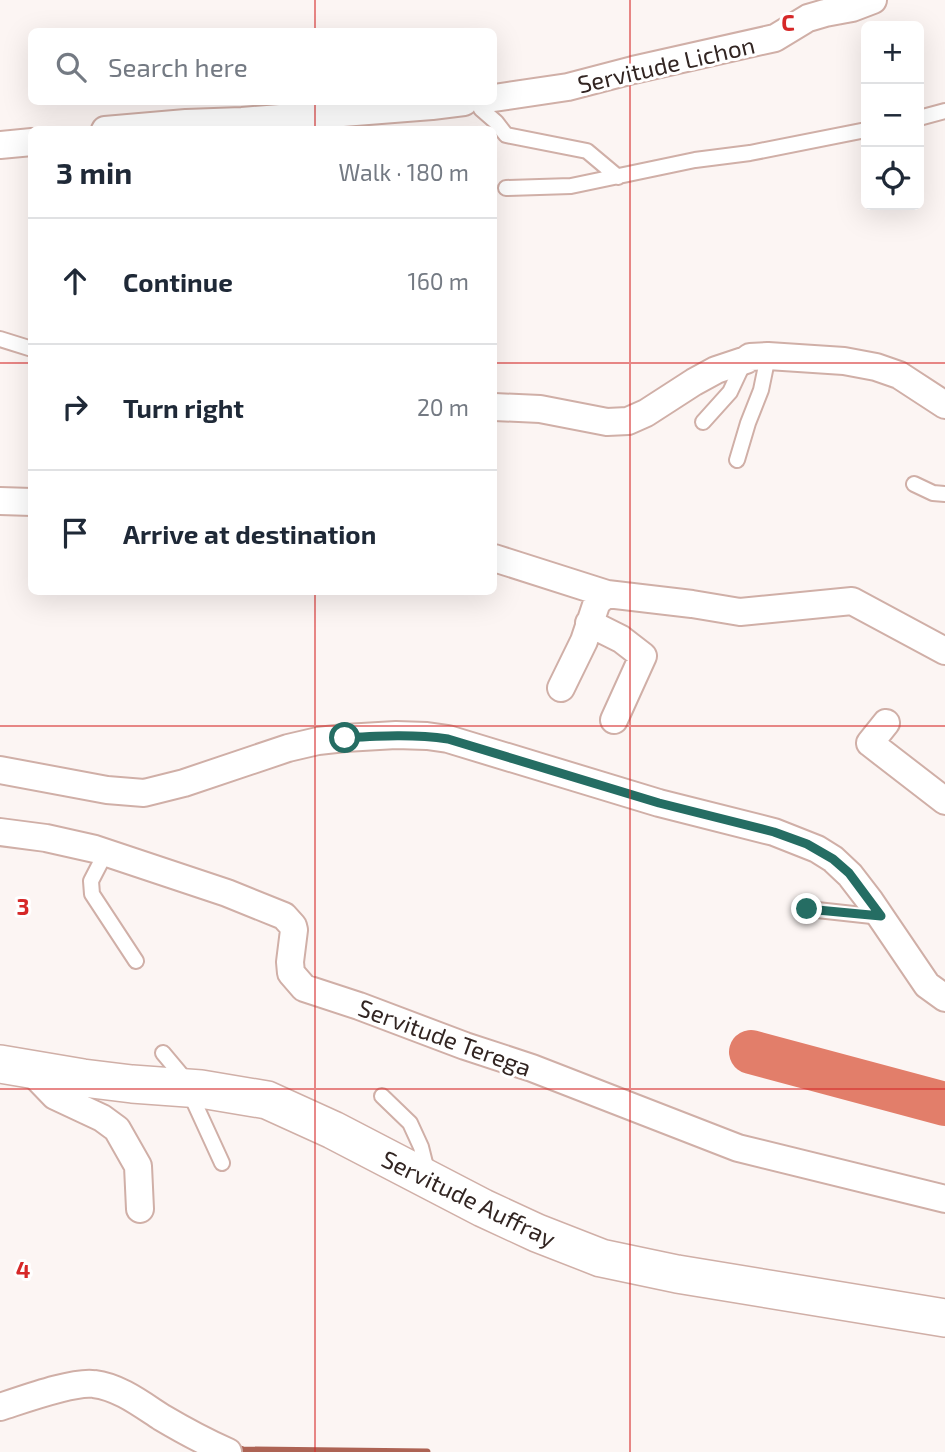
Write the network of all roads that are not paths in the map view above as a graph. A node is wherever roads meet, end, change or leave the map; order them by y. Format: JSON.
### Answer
{"nodes":[{"id":1,"x":873,"y":0,"type":"edge"},
{"id":2,"x":497,"y":98,"type":"edge"},
{"id":3,"x":440,"y":105,"type":"edge"},
{"id":4,"x":479,"y":105,"type":"edge"},
{"id":5,"x":333,"y":107,"type":"edge"},
{"id":6,"x":945,"y":111,"type":"edge"},
{"id":7,"x":924,"y":117,"type":"edge"},
{"id":8,"x":279,"y":124,"type":"edge"},
{"id":9,"x":241,"y":125,"type":"edge"},
{"id":10,"x":151,"y":126,"type":"edge"},
{"id":11,"x":861,"y":131,"type":"edge"},
{"id":12,"x":28,"y":142,"type":"edge"},
{"id":13,"x":0,"y":145,"type":"edge"},
{"id":14,"x":618,"y":177,"type":"junction"},
{"id":15,"x":506,"y":188,"type":"dead end"},
{"id":16,"x":0,"y":339,"type":"edge"},
{"id":17,"x":28,"y":348,"type":"edge"},
{"id":18,"x":757,"y":358,"type":"junction"},
{"id":19,"x":945,"y":405,"type":"edge"},
{"id":20,"x":497,"y":407,"type":"edge"},
{"id":21,"x":703,"y":422,"type":"dead end"},
{"id":22,"x":737,"y":460,"type":"dead end"},
{"id":23,"x":914,"y":484,"type":"dead end"},
{"id":24,"x":945,"y":494,"type":"edge"},
{"id":25,"x":0,"y":502,"type":"edge"},
{"id":26,"x":28,"y":502,"type":"edge"},
{"id":27,"x":497,"y":559,"type":"edge"},
{"id":28,"x":607,"y":594,"type":"junction"},
{"id":29,"x":589,"y":622,"type":"junction"},
{"id":30,"x":945,"y":651,"type":"edge"},
{"id":31,"x":561,"y":688,"type":"dead end"},
{"id":32,"x":614,"y":720,"type":"dead end"},
{"id":33,"x":886,"y":723,"type":"dead end"},
{"id":34,"x":0,"y":770,"type":"edge"},
{"id":35,"x":945,"y":801,"type":"edge"},
{"id":36,"x":0,"y":832,"type":"edge"},
{"id":37,"x":106,"y":852,"type":"junction"},
{"id":38,"x":807,"y":909,"type":"dead end"},
{"id":39,"x":881,"y":916,"type":"junction"},
{"id":40,"x":136,"y":961,"type":"dead end"},
{"id":41,"x":945,"y":998,"type":"edge"},
{"id":42,"x":163,"y":1053,"type":"dead end"},
{"id":43,"x":14,"y":1066,"type":"edge"},
{"id":44,"x":189,"y":1087,"type":"junction"},
{"id":45,"x":382,"y":1097,"type":"dead end"},
{"id":46,"x":222,"y":1163,"type":"dead end"},
{"id":47,"x":429,"y":1180,"type":"junction"},
{"id":48,"x":945,"y":1199,"type":"edge"},
{"id":49,"x":140,"y":1209,"type":"dead end"},
{"id":50,"x":945,"y":1318,"type":"edge"},
{"id":51,"x":0,"y":1407,"type":"edge"},
{"id":52,"x":228,"y":1452,"type":"edge"}],
"edges":[{"from":1,"to":2,"type":"street","name":"Servitude Lichon"},
{"from":3,"to":5,"type":"street"},
{"from":4,"to":14,"type":"lane"},
{"from":5,"to":8,"type":"street"},
{"from":6,"to":7,"type":"lane"},
{"from":8,"to":9,"type":"street"},
{"from":9,"to":10,"type":"street"},
{"from":11,"to":14,"type":"lane"},
{"from":12,"to":13,"type":"street"},
{"from":14,"to":15,"type":"lane"},
{"from":16,"to":17,"type":"lane"},
{"from":18,"to":19,"type":"street"},
{"from":18,"to":20,"type":"street"},
{"from":18,"to":21,"type":"lane"},
{"from":18,"to":22,"type":"lane"},
{"from":23,"to":24,"type":"lane"},
{"from":25,"to":26,"type":"street"},
{"from":27,"to":28,"type":"street"},
{"from":28,"to":29,"type":"street"},
{"from":28,"to":30,"type":"street"},
{"from":29,"to":31,"type":"street"},
{"from":29,"to":32,"type":"street"},
{"from":33,"to":35,"type":"street"},
{"from":34,"to":39,"type":"street"},
{"from":36,"to":37,"type":"street","name":"Servitude Terega"},
{"from":37,"to":40,"type":"lane"},
{"from":37,"to":48,"type":"street","name":"Servitude Terega"},
{"from":38,"to":39,"type":"lane"},
{"from":39,"to":41,"type":"street"},
{"from":42,"to":44,"type":"lane"},
{"from":43,"to":44,"type":"street","name":"Servitude Auffray"},
{"from":43,"to":49,"type":"street"},
{"from":44,"to":46,"type":"lane"},
{"from":44,"to":47,"type":"street","name":"Servitude Auffray"},
{"from":45,"to":47,"type":"lane"},
{"from":47,"to":50,"type":"street","name":"Servitude Auffray"},
{"from":51,"to":52,"type":"street"}]}
